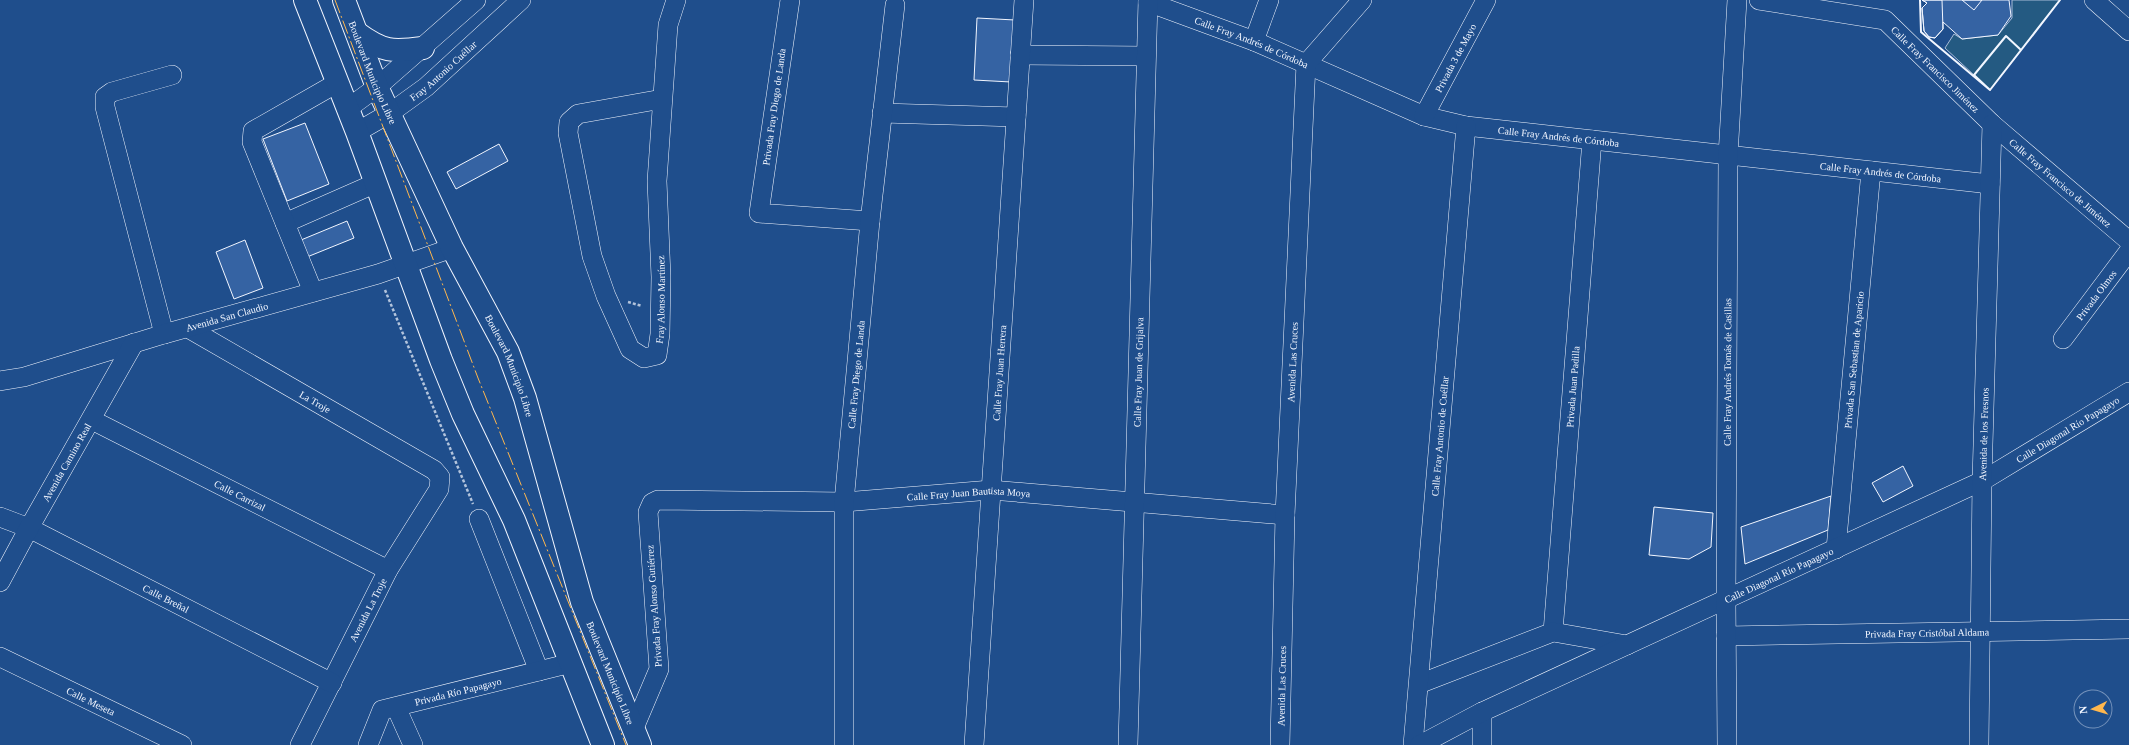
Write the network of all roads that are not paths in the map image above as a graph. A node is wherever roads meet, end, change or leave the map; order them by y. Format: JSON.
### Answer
{"nodes":[{"id":1,"x":304,"y":0,"type":"edge"},
{"id":2,"x":344,"y":0,"type":"edge"},
{"id":3,"x":476,"y":0,"type":"edge"},
{"id":4,"x":521,"y":0,"type":"edge"},
{"id":5,"x":676,"y":0,"type":"edge"},
{"id":6,"x":790,"y":0,"type":"edge"},
{"id":7,"x":1024,"y":0,"type":"edge"},
{"id":8,"x":1269,"y":0,"type":"edge"},
{"id":9,"x":1362,"y":0,"type":"edge"},
{"id":10,"x":1486,"y":0,"type":"edge"},
{"id":11,"x":1737,"y":0,"type":"edge"},
{"id":12,"x":1759,"y":0,"type":"edge"},
{"id":13,"x":2094,"y":0,"type":"edge"},
{"id":14,"x":1148,"y":1,"type":"edge"},
{"id":15,"x":895,"y":5,"type":"dead end"},
{"id":16,"x":2129,"y":31,"type":"edge"},
{"id":17,"x":357,"y":33,"type":"junction"},
{"id":18,"x":1254,"y":41,"type":"junction"},
{"id":19,"x":423,"y":48,"type":"junction"},
{"id":20,"x":1020,"y":55,"type":"junction"},
{"id":21,"x":1146,"y":56,"type":"junction"},
{"id":22,"x":1306,"y":64,"type":"junction"},
{"id":23,"x":172,"y":75,"type":"dead end"},
{"id":24,"x":337,"y":83,"type":"junction"},
{"id":25,"x":377,"y":87,"type":"junction"},
{"id":26,"x":662,"y":99,"type":"junction"},
{"id":27,"x":347,"y":109,"type":"junction"},
{"id":28,"x":390,"y":113,"type":"junction"},
{"id":29,"x":882,"y":113,"type":"junction"},
{"id":30,"x":1424,"y":116,"type":"junction"},
{"id":31,"x":1016,"y":117,"type":"junction"},
{"id":32,"x":1992,"y":124,"type":"junction"},
{"id":33,"x":1466,"y":126,"type":"junction"},
{"id":34,"x":357,"y":132,"type":"junction"},
{"id":35,"x":1592,"y":140,"type":"junction"},
{"id":36,"x":1728,"y":156,"type":"junction"},
{"id":37,"x":1872,"y":171,"type":"junction"},
{"id":38,"x":376,"y":183,"type":"junction"},
{"id":39,"x":1990,"y":184,"type":"junction"},
{"id":40,"x":870,"y":221,"type":"junction"},
{"id":41,"x":285,"y":223,"type":"junction"},
{"id":42,"x":2129,"y":241,"type":"edge"},
{"id":43,"x":452,"y":248,"type":"junction"},
{"id":44,"x":2129,"y":251,"type":"edge"},
{"id":45,"x":407,"y":264,"type":"junction"},
{"id":46,"x":313,"y":292,"type":"junction"},
{"id":47,"x":188,"y":328,"type":"junction"},
{"id":48,"x":164,"y":334,"type":"junction"},
{"id":49,"x":2063,"y":339,"type":"dead end"},
{"id":50,"x":134,"y":343,"type":"junction"},
{"id":51,"x":0,"y":381,"type":"edge"},
{"id":52,"x":2129,"y":392,"type":"edge"},
{"id":53,"x":92,"y":420,"type":"junction"},
{"id":54,"x":440,"y":477,"type":"joint"},
{"id":55,"x":1982,"y":481,"type":"junction"},
{"id":56,"x":991,"y":490,"type":"junction"},
{"id":57,"x":1134,"y":501,"type":"junction"},
{"id":58,"x":844,"y":502,"type":"junction"},
{"id":59,"x":652,"y":503,"type":"joint"},
{"id":60,"x":1285,"y":515,"type":"junction"},
{"id":61,"x":0,"y":517,"type":"edge"},
{"id":62,"x":479,"y":519,"type":"road end"},
{"id":63,"x":29,"y":528,"type":"junction"},
{"id":64,"x":1836,"y":549,"type":"junction"},
{"id":65,"x":388,"y":570,"type":"junction"},
{"id":66,"x":0,"y":582,"type":"edge"},
{"id":67,"x":1726,"y":600,"type":"junction"},
{"id":68,"x":2129,"y":629,"type":"edge"},
{"id":69,"x":1553,"y":632,"type":"junction"},
{"id":70,"x":1980,"y":633,"type":"junction"},
{"id":71,"x":1726,"y":636,"type":"junction"},
{"id":72,"x":1627,"y":645,"type":"junction"},
{"id":73,"x":0,"y":657,"type":"edge"},
{"id":74,"x":571,"y":663,"type":"junction"},
{"id":75,"x":539,"y":671,"type":"junction"},
{"id":76,"x":332,"y":683,"type":"junction"},
{"id":77,"x":1420,"y":684,"type":"junction"},
{"id":78,"x":396,"y":707,"type":"junction"},
{"id":79,"x":1482,"y":712,"type":"junction"},
{"id":80,"x":637,"y":736,"type":"edge"},
{"id":81,"x":182,"y":745,"type":"edge"},
{"id":82,"x":300,"y":745,"type":"edge"},
{"id":83,"x":368,"y":745,"type":"edge"},
{"id":84,"x":413,"y":745,"type":"edge"},
{"id":85,"x":603,"y":745,"type":"edge"},
{"id":86,"x":844,"y":745,"type":"edge"},
{"id":87,"x":974,"y":745,"type":"edge"},
{"id":88,"x":1128,"y":745,"type":"edge"},
{"id":89,"x":1280,"y":745,"type":"edge"},
{"id":90,"x":1413,"y":745,"type":"edge"},
{"id":91,"x":1420,"y":745,"type":"edge"},
{"id":92,"x":1482,"y":745,"type":"edge"},
{"id":93,"x":1727,"y":745,"type":"edge"},
{"id":94,"x":1979,"y":745,"type":"edge"}],
"edges":[{"from":1,"to":24,"type":"main road"},
{"from":2,"to":17,"type":"main road","name":"Boulevard Municipio Libre"},
{"from":3,"to":19,"type":"street"},
{"from":4,"to":28,"type":"street","name":"Fray Antonio Cuéllar"},
{"from":5,"to":26,"type":"street"},
{"from":6,"to":40,"type":"street","name":"Privada Fray Diego de Landa"},
{"from":7,"to":20,"type":"street","name":"Calle Fray Juan Herrera"},
{"from":8,"to":18,"type":"street"},
{"from":9,"to":22,"type":"street"},
{"from":10,"to":30,"type":"street","name":"Privada 3 de Mayo"},
{"from":11,"to":36,"type":"street","name":"Calle Fray Andrés Tomás de Casillas"},
{"from":12,"to":32,"type":"street","name":"Calle Fray Francisco Jiménez"},
{"from":13,"to":16,"type":"street"},
{"from":14,"to":18,"type":"street","name":"Calle Fray Andrés de Córdoba"},
{"from":14,"to":21,"type":"street","name":"Calle Fray Juan de Grijalva"},
{"from":15,"to":29,"type":"street","name":"Calle Fray Diego de Landa"},
{"from":17,"to":19,"type":"main road"},
{"from":17,"to":25,"type":"main road","name":"Boulevard Municipio Libre"},
{"from":18,"to":22,"type":"street","name":"Calle Fray Andrés de Córdoba"},
{"from":19,"to":25,"type":"street"},
{"from":20,"to":21,"type":"street"},
{"from":20,"to":31,"type":"street","name":"Calle Fray Juan Herrera"},
{"from":21,"to":57,"type":"street","name":"Calle Fray Juan de Grijalva"},
{"from":22,"to":30,"type":"street","name":"Calle Fray Andrés de Córdoba"},
{"from":22,"to":60,"type":"street","name":"Avenida Las Cruces"},
{"from":23,"to":48,"type":"street"},
{"from":24,"to":27,"type":"main road"},
{"from":24,"to":41,"type":"street"},
{"from":25,"to":27,"type":"street"},
{"from":25,"to":28,"type":"main road","name":"Boulevard Municipio Libre"},
{"from":26,"to":26,"type":"street","name":"Fray Alonso Martínez"},
{"from":27,"to":34,"type":"main road"},
{"from":28,"to":34,"type":"street","name":"Fray Antonio Cuéllar"},
{"from":28,"to":43,"type":"main road","name":"Boulevard Municipio Libre"},
{"from":29,"to":31,"type":"street"},
{"from":29,"to":40,"type":"street","name":"Calle Fray Diego de Landa"},
{"from":30,"to":33,"type":"street","name":"Calle Fray Andrés de Córdoba"},
{"from":31,"to":56,"type":"street","name":"Calle Fray Juan Herrera"},
{"from":32,"to":39,"type":"street","name":"Avenida de los Fresnos"},
{"from":32,"to":42,"type":"street","name":"Calle Fray Francisco de Jiménez"},
{"from":33,"to":35,"type":"street","name":"Calle Fray Andrés de Córdoba"},
{"from":33,"to":77,"type":"street","name":"Calle Fray Antonio de Cuéllar"},
{"from":34,"to":38,"type":"main road"},
{"from":35,"to":36,"type":"street","name":"Calle Fray Andrés de Córdoba"},
{"from":35,"to":69,"type":"street","name":"Privada Juan Padilla"},
{"from":36,"to":37,"type":"street","name":"Calle Fray Andrés de Córdoba"},
{"from":36,"to":67,"type":"street","name":"Calle Fray Andrés Tomás de Casillas"},
{"from":37,"to":39,"type":"street","name":"Calle Fray Andrés de Córdoba"},
{"from":37,"to":64,"type":"street","name":"Privada San Sebastian de Aparicio"},
{"from":38,"to":41,"type":"street"},
{"from":38,"to":45,"type":"main road"},
{"from":39,"to":55,"type":"street","name":"Avenida de los Fresnos"},
{"from":40,"to":58,"type":"street","name":"Calle Fray Diego de Landa"},
{"from":41,"to":46,"type":"street"},
{"from":43,"to":45,"type":"street","name":"Avenida San Claudio"},
{"from":43,"to":80,"type":"main road","name":"Boulevard Municipio Libre"},
{"from":44,"to":49,"type":"street","name":"Privada Olmos"},
{"from":45,"to":46,"type":"street","name":"Avenida San Claudio"},
{"from":45,"to":74,"type":"main road"},
{"from":46,"to":47,"type":"street","name":"Avenida San Claudio"},
{"from":47,"to":48,"type":"street","name":"Avenida San Claudio"},
{"from":47,"to":54,"type":"street","name":"La Troje"},
{"from":48,"to":50,"type":"street","name":"Avenida San Claudio"},
{"from":50,"to":51,"type":"street","name":"Avenida San Claudio"},
{"from":50,"to":53,"type":"street","name":"Avenida Camino Real"},
{"from":52,"to":55,"type":"street","name":"Calle Diagonal Río Papagayo"},
{"from":53,"to":63,"type":"street","name":"Avenida Camino Real"},
{"from":53,"to":65,"type":"street","name":"Calle Carrizal"},
{"from":54,"to":65,"type":"street","name":"Avenida La Troje"},
{"from":55,"to":64,"type":"street","name":"Calle Diagonal Río Papagayo"},
{"from":55,"to":70,"type":"street","name":"Avenida de los Fresnos"},
{"from":56,"to":57,"type":"street","name":"Calle Fray Juan Bautista Moya"},
{"from":56,"to":58,"type":"street","name":"Calle Fray Juan Bautista Moya"},
{"from":56,"to":87,"type":"street","name":"Calle Fray Juan Herrera"},
{"from":57,"to":60,"type":"street","name":"Calle Fray Juan Bautista Moya"},
{"from":57,"to":88,"type":"street","name":"Calle Fray Juan de Grijalva"},
{"from":58,"to":59,"type":"street","name":"Calle Fray Juan Bautista Moya"},
{"from":58,"to":86,"type":"street","name":"Calle Fray Diego de Landa"},
{"from":59,"to":80,"type":"street","name":"Privada Fray Alonso Gutiérrez"},
{"from":60,"to":89,"type":"street","name":"Avenida Las Cruces"},
{"from":61,"to":63,"type":"street","name":"Calle Breñal"},
{"from":62,"to":75,"type":"street"},
{"from":63,"to":66,"type":"street","name":"Avenida Camino Real"},
{"from":63,"to":76,"type":"street","name":"Calle Breñal"},
{"from":64,"to":67,"type":"street","name":"Calle Diagonal Río Papagayo"},
{"from":65,"to":76,"type":"street","name":"Avenida La Troje"},
{"from":67,"to":71,"type":"street","name":"Calle Fray Andrés Tomás de Casillas"},
{"from":67,"to":72,"type":"street","name":"Calle Diagonal Río Papagayo"},
{"from":68,"to":70,"type":"street","name":"Privada Fray Cristóbal Aldama"},
{"from":69,"to":72,"type":"street"},
{"from":69,"to":77,"type":"street"},
{"from":70,"to":71,"type":"street","name":"Privada Fray Cristóbal Aldama"},
{"from":70,"to":94,"type":"street","name":"Avenida de los Fresnos"},
{"from":71,"to":93,"type":"street","name":"Calle Fray Andrés Tomás de Casillas"},
{"from":72,"to":79,"type":"street","name":"Calle Diagonal Río Papagayo"},
{"from":73,"to":81,"type":"street","name":"Calle Meseta"},
{"from":74,"to":75,"type":"street","name":"Privada Río Papagayo"},
{"from":74,"to":85,"type":"main road"},
{"from":75,"to":78,"type":"street","name":"Privada Río Papagayo"},
{"from":76,"to":82,"type":"street","name":"Avenida La Troje"},
{"from":77,"to":90,"type":"street","name":"Calle Fray Antonio de Cuéllar"},
{"from":78,"to":83,"type":"street","name":"Privada Río Papagayo"},
{"from":78,"to":84,"type":"street"},
{"from":79,"to":91,"type":"street","name":"Calle Diagonal Río Papagayo"},
{"from":79,"to":92,"type":"street"}]}
